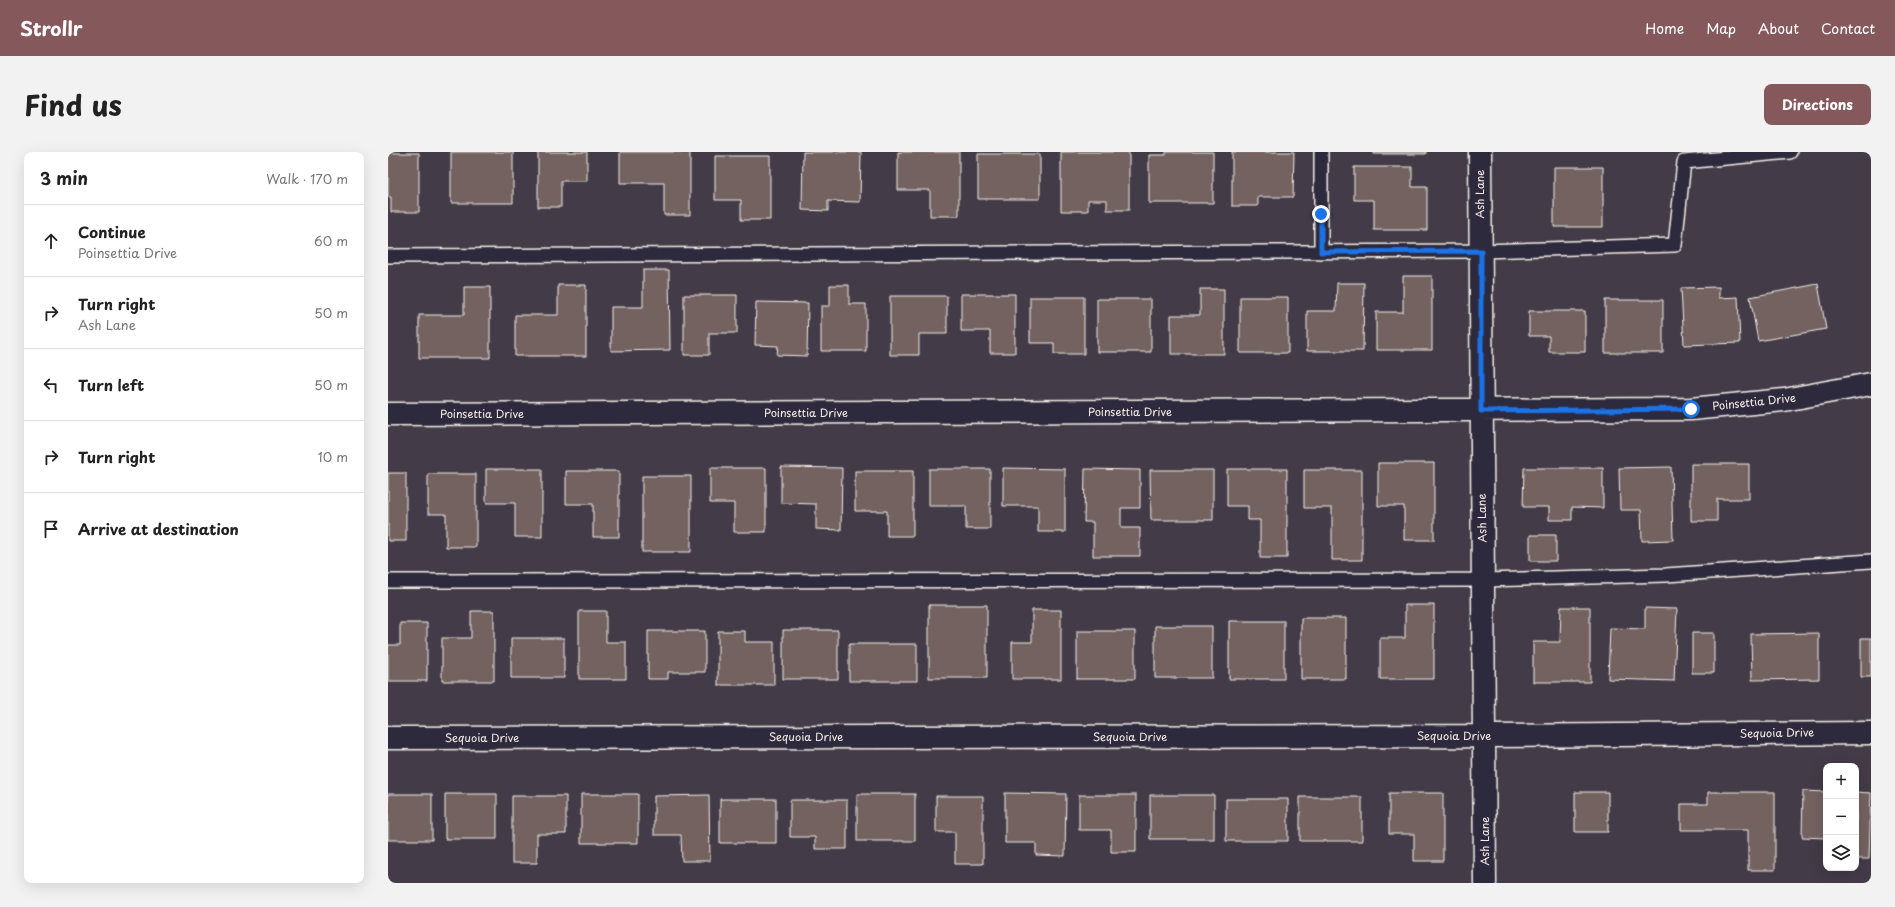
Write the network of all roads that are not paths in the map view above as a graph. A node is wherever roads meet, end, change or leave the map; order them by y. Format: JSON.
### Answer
{"nodes":[{"id":1,"x":1321,"y":152,"type":"edge"},
{"id":2,"x":1480,"y":152,"type":"edge"},
{"id":3,"x":1790,"y":152,"type":"edge"},
{"id":4,"x":1481,"y":251,"type":"junction"},
{"id":5,"x":1321,"y":252,"type":"junction"},
{"id":6,"x":388,"y":256,"type":"edge"},
{"id":7,"x":1871,"y":384,"type":"edge"},
{"id":8,"x":1481,"y":411,"type":"junction"},
{"id":9,"x":388,"y":414,"type":"edge"},
{"id":10,"x":1871,"y":561,"type":"edge"},
{"id":11,"x":1483,"y":580,"type":"junction"},
{"id":12,"x":388,"y":581,"type":"edge"},
{"id":13,"x":1871,"y":733,"type":"edge"},
{"id":14,"x":1485,"y":736,"type":"junction"},
{"id":15,"x":388,"y":738,"type":"edge"},
{"id":16,"x":1485,"y":883,"type":"edge"}],
"edges":[{"from":1,"to":5,"type":"lane"},
{"from":2,"to":4,"type":"street","name":"Ash Lane"},
{"from":3,"to":4,"type":"lane"},
{"from":4,"to":5,"type":"lane"},
{"from":4,"to":8,"type":"street","name":"Ash Lane"},
{"from":5,"to":6,"type":"lane"},
{"from":7,"to":8,"type":"street","name":"Poinsettia Drive"},
{"from":8,"to":9,"type":"street","name":"Poinsettia Drive"},
{"from":8,"to":11,"type":"street","name":"Ash Lane"},
{"from":10,"to":11,"type":"lane"},
{"from":11,"to":12,"type":"lane"},
{"from":11,"to":14,"type":"street","name":"Ash Lane"},
{"from":13,"to":14,"type":"street","name":"Sequoia Drive"},
{"from":14,"to":15,"type":"street","name":"Sequoia Drive"},
{"from":14,"to":16,"type":"street","name":"Ash Lane"}]}
